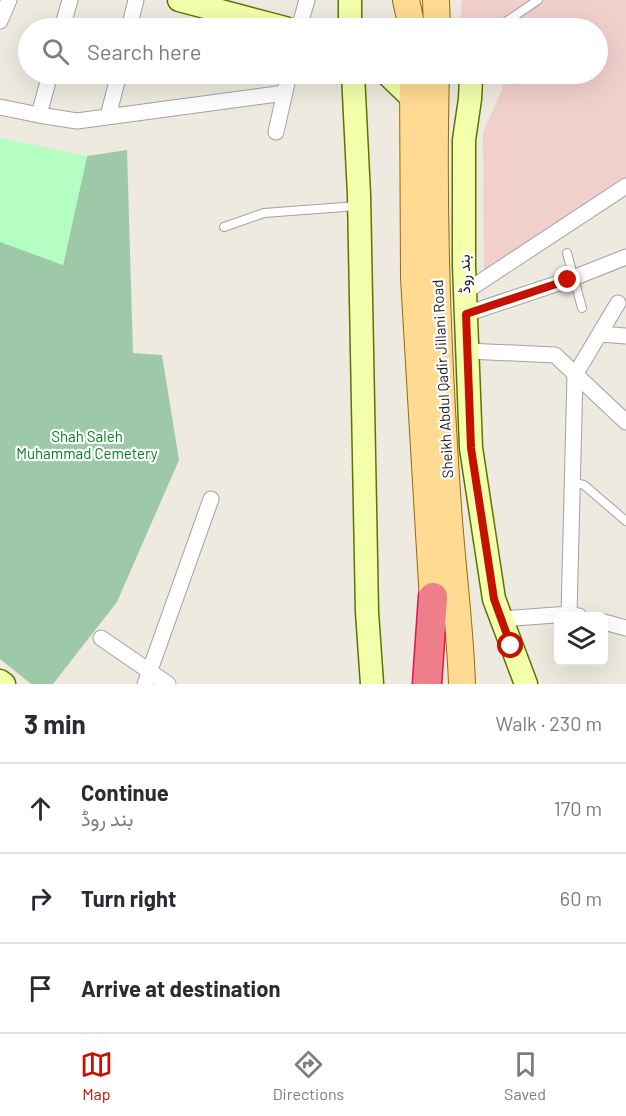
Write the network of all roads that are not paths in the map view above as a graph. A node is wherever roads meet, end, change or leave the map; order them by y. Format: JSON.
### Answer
{"nodes":[{"id":1,"x":9,"y":0,"type":"edge"},
{"id":2,"x":70,"y":0,"type":"edge"},
{"id":3,"x":136,"y":0,"type":"edge"},
{"id":4,"x":179,"y":0,"type":"edge"},
{"id":5,"x":307,"y":0,"type":"edge"},
{"id":6,"x":350,"y":0,"type":"edge"},
{"id":7,"x":406,"y":0,"type":"edge"},
{"id":8,"x":436,"y":0,"type":"edge"},
{"id":9,"x":538,"y":0,"type":"edge"},
{"id":10,"x":65,"y":18,"type":"edge"},
{"id":11,"x":132,"y":18,"type":"edge"},
{"id":12,"x":247,"y":18,"type":"edge"},
{"id":13,"x":302,"y":18,"type":"edge"},
{"id":14,"x":350,"y":18,"type":"edge"},
{"id":15,"x":410,"y":18,"type":"edge"},
{"id":16,"x":437,"y":18,"type":"edge"},
{"id":17,"x":512,"y":18,"type":"edge"},
{"id":18,"x":0,"y":21,"type":"edge"},
{"id":19,"x":47,"y":84,"type":"edge"},
{"id":20,"x":116,"y":84,"type":"edge"},
{"id":21,"x":287,"y":84,"type":"edge"},
{"id":22,"x":353,"y":84,"type":"edge"},
{"id":23,"x":397,"y":84,"type":"edge"},
{"id":24,"x":413,"y":84,"type":"edge"},
{"id":25,"x":436,"y":84,"type":"edge"},
{"id":26,"x":471,"y":84,"type":"edge"},
{"id":27,"x":285,"y":93,"type":"junction"},
{"id":28,"x":412,"y":99,"type":"junction"},
{"id":29,"x":0,"y":107,"type":"edge"},
{"id":30,"x":39,"y":115,"type":"junction"},
{"id":31,"x":108,"y":116,"type":"junction"},
{"id":32,"x":276,"y":132,"type":"dead end"},
{"id":33,"x":626,"y":186,"type":"edge"},
{"id":34,"x":359,"y":206,"type":"junction"},
{"id":35,"x":224,"y":227,"type":"dead end"},
{"id":36,"x":567,"y":253,"type":"dead end"},
{"id":37,"x":626,"y":257,"type":"edge"},
{"id":38,"x":574,"y":278,"type":"junction"},
{"id":39,"x":465,"y":303,"type":"junction"},
{"id":40,"x":618,"y":303,"type":"dead end"},
{"id":41,"x":582,"y":308,"type":"dead end"},
{"id":42,"x":600,"y":334,"type":"junction"},
{"id":43,"x":626,"y":336,"type":"edge"},
{"id":44,"x":467,"y":351,"type":"junction"},
{"id":45,"x":575,"y":375,"type":"junction"},
{"id":46,"x":626,"y":422,"type":"edge"},
{"id":47,"x":573,"y":482,"type":"junction"},
{"id":48,"x":211,"y":499,"type":"dead end"},
{"id":49,"x":626,"y":521,"type":"edge"},
{"id":50,"x":433,"y":597,"type":"junction"},
{"id":51,"x":574,"y":612,"type":"edge"},
{"id":52,"x":554,"y":616,"type":"edge"},
{"id":53,"x":501,"y":620,"type":"junction"},
{"id":54,"x":608,"y":623,"type":"edge"},
{"id":55,"x":626,"y":628,"type":"edge"},
{"id":56,"x":101,"y":638,"type":"dead end"},
{"id":57,"x":147,"y":677,"type":"edge"},
{"id":58,"x":0,"y":681,"type":"edge"},
{"id":59,"x":4,"y":684,"type":"edge"},
{"id":60,"x":168,"y":684,"type":"edge"},
{"id":61,"x":372,"y":684,"type":"edge"},
{"id":62,"x":427,"y":684,"type":"edge"},
{"id":63,"x":439,"y":684,"type":"edge"},
{"id":64,"x":462,"y":684,"type":"edge"},
{"id":65,"x":526,"y":684,"type":"edge"}],
"edges":[{"from":1,"to":18,"type":"street"},
{"from":2,"to":10,"type":"street"},
{"from":3,"to":11,"type":"street"},
{"from":4,"to":12,"type":"main road"},
{"from":5,"to":13,"type":"street"},
{"from":6,"to":14,"type":"main road"},
{"from":7,"to":15,"type":"main road"},
{"from":8,"to":16,"type":"main road"},
{"from":9,"to":17,"type":"lane"},
{"from":19,"to":30,"type":"street"},
{"from":20,"to":31,"type":"street"},
{"from":21,"to":27,"type":"street"},
{"from":22,"to":34,"type":"main road"},
{"from":23,"to":28,"type":"main road"},
{"from":24,"to":28,"type":"main road","name":"Sheikh Abdul Qadir Jillani Road"},
{"from":25,"to":64,"type":"main road","name":"Sheikh Abdul Qadir Jillani Road"},
{"from":26,"to":39,"type":"main road","name":"بند روڈ"},
{"from":27,"to":31,"type":"street"},
{"from":27,"to":32,"type":"street"},
{"from":28,"to":50,"type":"main road","name":"Sheikh Abdul Qadir Jillani Road"},
{"from":29,"to":30,"type":"street"},
{"from":30,"to":31,"type":"street"},
{"from":33,"to":39,"type":"street"},
{"from":34,"to":35,"type":"lane"},
{"from":34,"to":61,"type":"main road"},
{"from":36,"to":38,"type":"lane"},
{"from":37,"to":38,"type":"street"},
{"from":38,"to":39,"type":"street"},
{"from":38,"to":41,"type":"lane"},
{"from":39,"to":44,"type":"main road","name":"بند روڈ"},
{"from":40,"to":42,"type":"street"},
{"from":42,"to":43,"type":"street"},
{"from":42,"to":45,"type":"street"},
{"from":44,"to":45,"type":"street"},
{"from":44,"to":53,"type":"main road","name":"بند روڈ"},
{"from":45,"to":46,"type":"street"},
{"from":45,"to":47,"type":"street"},
{"from":47,"to":49,"type":"lane"},
{"from":47,"to":51,"type":"street"},
{"from":48,"to":57,"type":"street"},
{"from":50,"to":62,"type":"highway"},
{"from":50,"to":63,"type":"main road","name":"Sheikh Abdul Qadir Jillani Road"},
{"from":52,"to":53,"type":"street"},
{"from":53,"to":65,"type":"main road","name":"بند روڈ"},
{"from":54,"to":55,"type":"street"},
{"from":56,"to":57,"type":"street"},
{"from":57,"to":60,"type":"street"},
{"from":58,"to":59,"type":"main road"}]}
